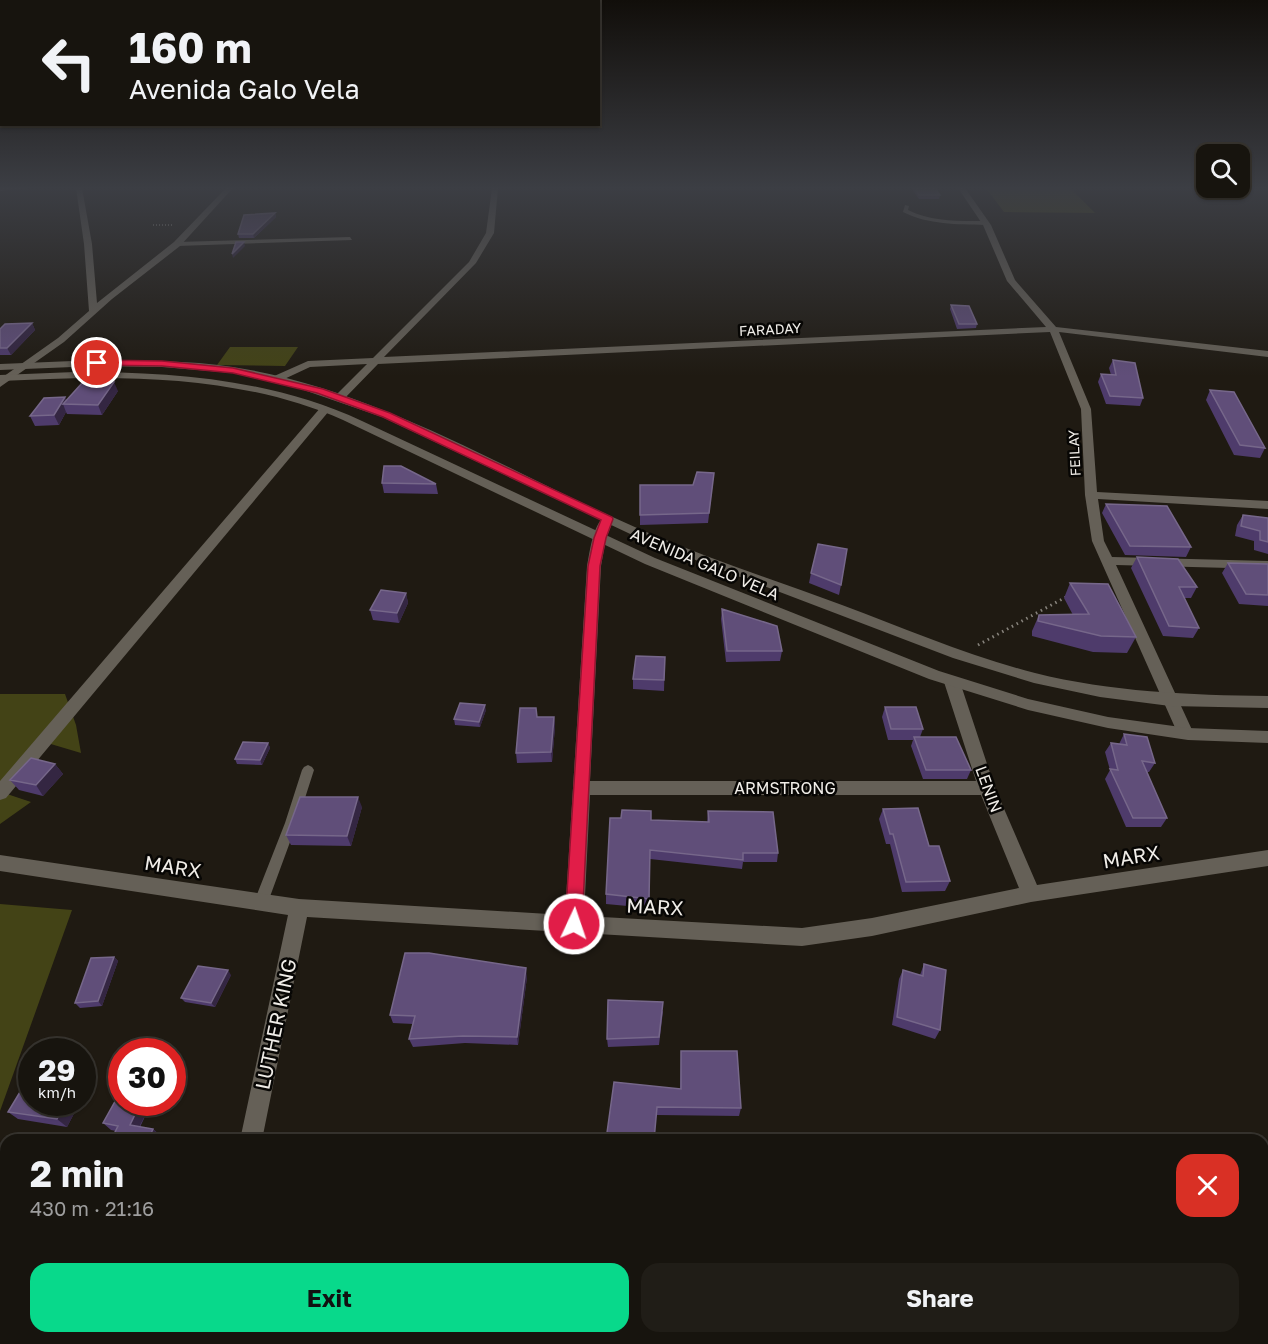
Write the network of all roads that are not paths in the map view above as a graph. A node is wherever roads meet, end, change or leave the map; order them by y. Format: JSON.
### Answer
{"nodes":[{"id":1,"x":89,"y":251,"type":"edge"},
{"id":2,"x":169,"y":251,"type":"edge"},
{"id":3,"x":479,"y":251,"type":"edge"},
{"id":4,"x":997,"y":251,"type":"edge"},
{"id":5,"x":93,"y":311,"type":"junction"},
{"id":6,"x":1053,"y":329,"type":"junction"},
{"id":7,"x":1268,"y":354,"type":"edge"},
{"id":8,"x":375,"y":361,"type":"junction"},
{"id":9,"x":25,"y":366,"type":"junction"},
{"id":10,"x":0,"y":367,"type":"edge"},
{"id":11,"x":276,"y":379,"type":"junction"},
{"id":12,"x":3,"y":380,"type":"edge"},
{"id":13,"x":339,"y":398,"type":"junction"},
{"id":14,"x":325,"y":408,"type":"junction"},
{"id":15,"x":1091,"y":495,"type":"junction"},
{"id":16,"x":1268,"y":505,"type":"edge"},
{"id":17,"x":608,"y":519,"type":"junction"},
{"id":18,"x":600,"y":538,"type":"junction"},
{"id":19,"x":1106,"y":561,"type":"junction"},
{"id":20,"x":1268,"y":565,"type":"edge"},
{"id":21,"x":952,"y":681,"type":"junction"},
{"id":22,"x":1170,"y":700,"type":"junction"},
{"id":23,"x":1268,"y":702,"type":"edge"},
{"id":24,"x":1185,"y":732,"type":"junction"},
{"id":25,"x":1268,"y":737,"type":"edge"},
{"id":26,"x":308,"y":770,"type":"dead end"},
{"id":27,"x":582,"y":788,"type":"junction"},
{"id":28,"x":987,"y":788,"type":"junction"},
{"id":29,"x":0,"y":793,"type":"edge"},
{"id":30,"x":1268,"y":858,"type":"edge"},
{"id":31,"x":0,"y":863,"type":"edge"},
{"id":32,"x":1031,"y":894,"type":"junction"},
{"id":33,"x":261,"y":902,"type":"junction"},
{"id":34,"x":299,"y":908,"type":"junction"},
{"id":35,"x":574,"y":924,"type":"junction"},
{"id":36,"x":252,"y":1134,"type":"edge"}],
"edges":[{"from":1,"to":5,"type":"street"},
{"from":2,"to":5,"type":"street"},
{"from":3,"to":8,"type":"street"},
{"from":4,"to":6,"type":"street","name":"FEILAY"},
{"from":5,"to":9,"type":"street"},
{"from":6,"to":7,"type":"street","name":"FARADAY"},
{"from":6,"to":8,"type":"street","name":"FARADAY"},
{"from":6,"to":15,"type":"street","name":"FEILAY"},
{"from":8,"to":11,"type":"street","name":"FARADAY"},
{"from":8,"to":13,"type":"street"},
{"from":9,"to":10,"type":"street","name":"AVENIDA GALO VELA"},
{"from":9,"to":11,"type":"street","name":"AVENIDA GALO VELA"},
{"from":9,"to":12,"type":"street"},
{"from":11,"to":13,"type":"street","name":"AVENIDA GALO VELA"},
{"from":12,"to":14,"type":"street","name":"AVENIDA GALO VELA"},
{"from":13,"to":17,"type":"street","name":"AVENIDA GALO VELA"},
{"from":14,"to":18,"type":"street","name":"AVENIDA GALO VELA"},
{"from":14,"to":29,"type":"street"},
{"from":15,"to":16,"type":"street"},
{"from":15,"to":19,"type":"street","name":"FEILAY"},
{"from":17,"to":18,"type":"street"},
{"from":17,"to":22,"type":"street","name":"AVENIDA GALO VELA"},
{"from":18,"to":21,"type":"street","name":"AVENIDA GALO VELA"},
{"from":18,"to":27,"type":"street"},
{"from":19,"to":20,"type":"street"},
{"from":19,"to":22,"type":"street","name":"FEILAY"},
{"from":21,"to":24,"type":"street","name":"AVENIDA GALO VELA"},
{"from":21,"to":28,"type":"street","name":"LENIN"},
{"from":22,"to":23,"type":"street","name":"AVENIDA GALO VELA"},
{"from":22,"to":24,"type":"street","name":"FEILAY"},
{"from":24,"to":25,"type":"street","name":"AVENIDA GALO VELA"},
{"from":26,"to":33,"type":"lane"},
{"from":27,"to":28,"type":"street","name":"ARMSTRONG"},
{"from":27,"to":35,"type":"street"},
{"from":28,"to":32,"type":"street","name":"LENIN"},
{"from":30,"to":32,"type":"street","name":"MARX"},
{"from":31,"to":33,"type":"street","name":"MARX"},
{"from":32,"to":35,"type":"street","name":"MARX"},
{"from":33,"to":34,"type":"street","name":"MARX"},
{"from":34,"to":35,"type":"street","name":"MARX"},
{"from":34,"to":36,"type":"street","name":"LUTHER KING"}]}
